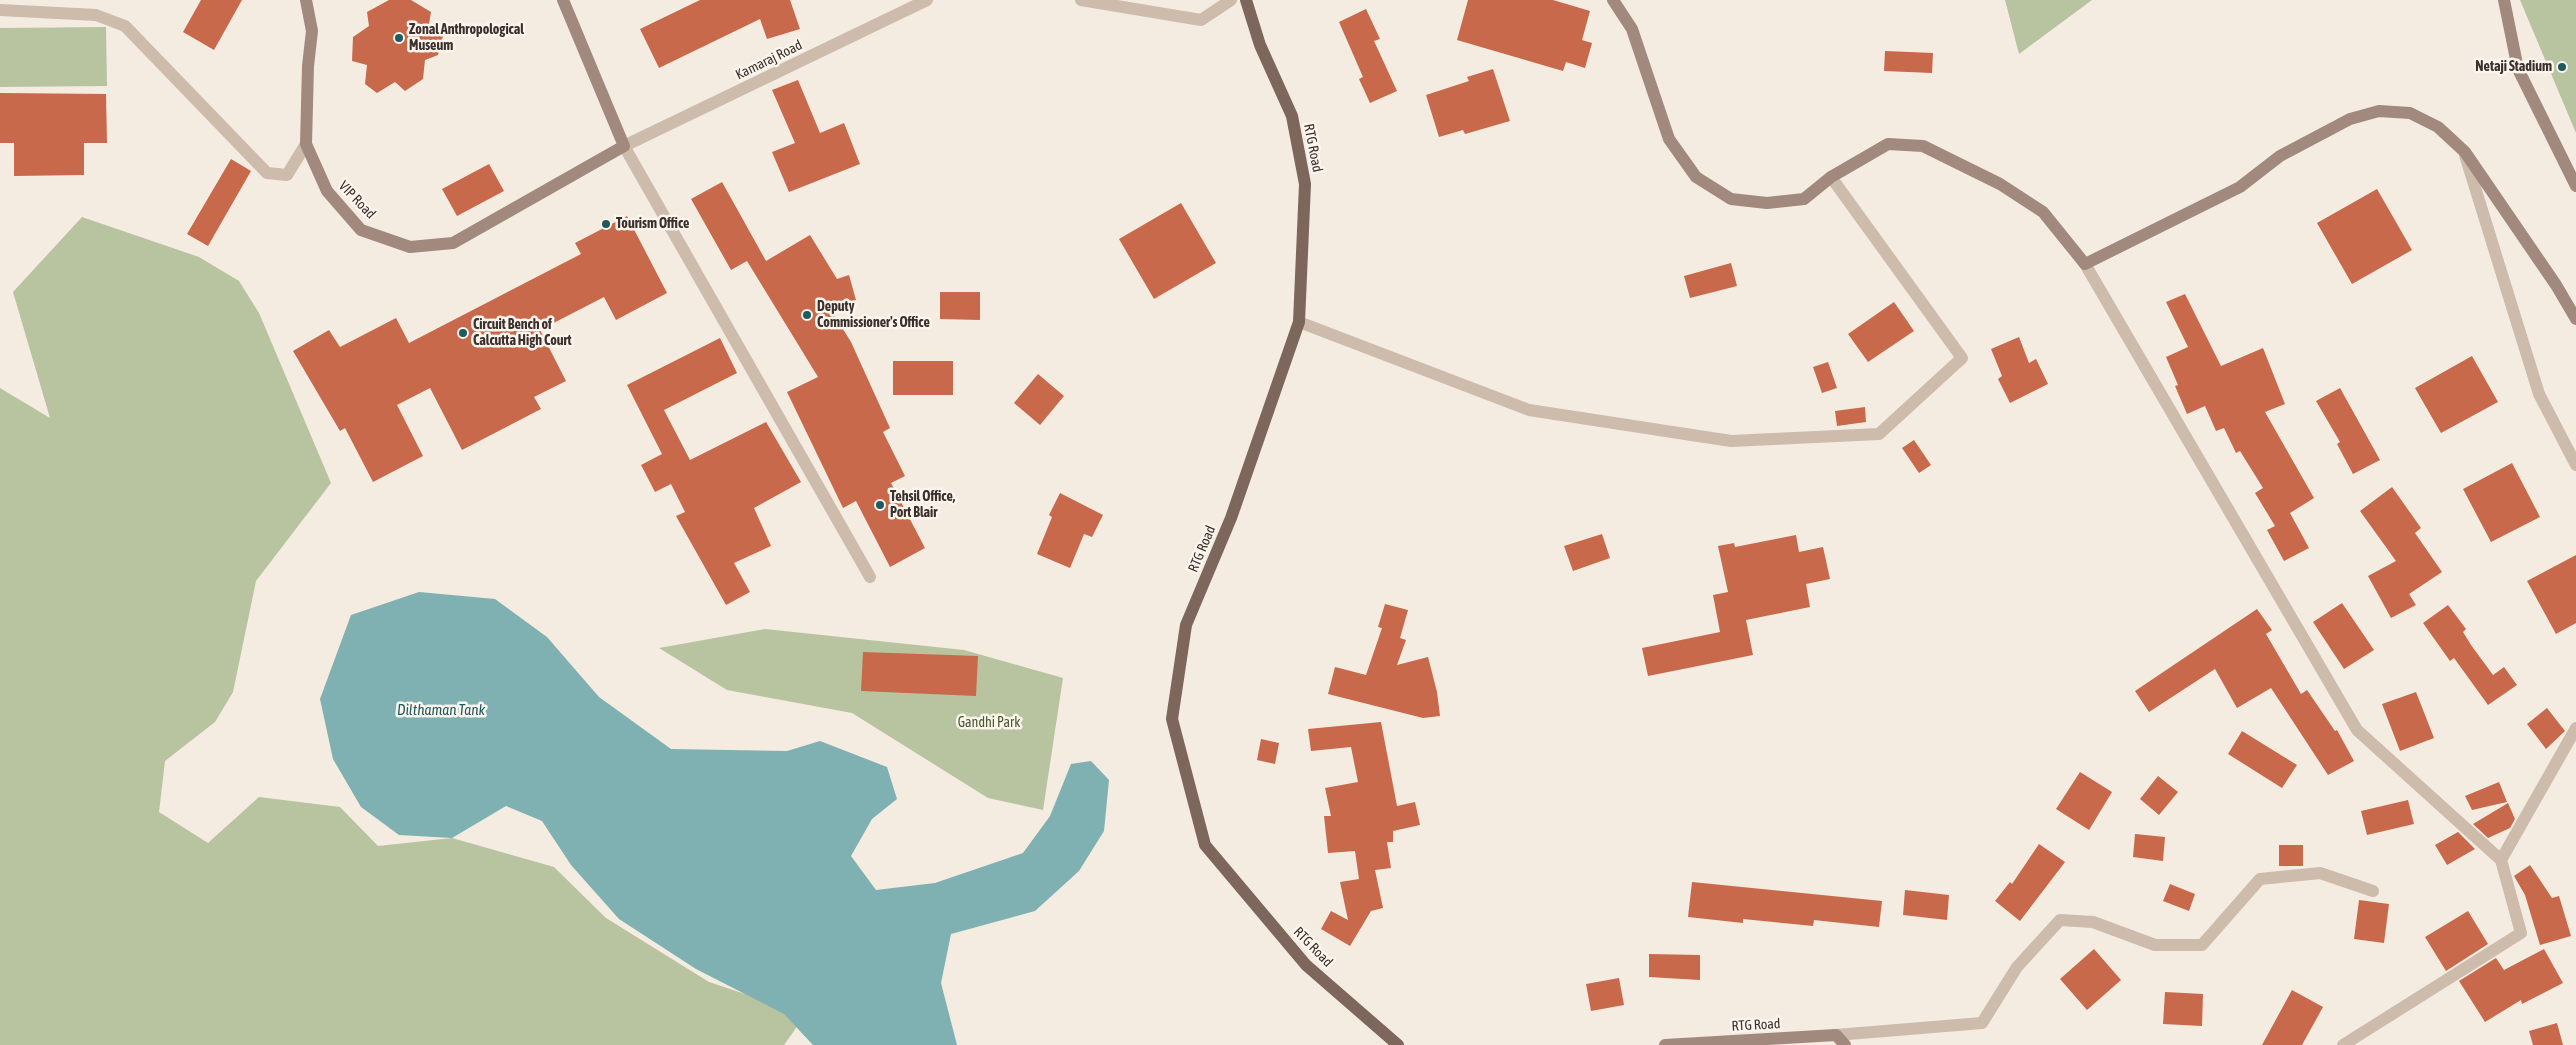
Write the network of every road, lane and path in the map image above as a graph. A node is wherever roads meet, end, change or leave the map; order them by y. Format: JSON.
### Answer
{"nodes":[{"id":1,"x":306,"y":0,"type":"edge"},
{"id":2,"x":563,"y":0,"type":"edge"},
{"id":3,"x":927,"y":0,"type":"edge"},
{"id":4,"x":1080,"y":0,"type":"edge"},
{"id":5,"x":1231,"y":0,"type":"edge"},
{"id":6,"x":1246,"y":0,"type":"edge"},
{"id":7,"x":1613,"y":0,"type":"edge"},
{"id":8,"x":2504,"y":0,"type":"edge"},
{"id":9,"x":0,"y":10,"type":"edge"},
{"id":10,"x":306,"y":144,"type":"junction"},
{"id":11,"x":624,"y":146,"type":"junction"},
{"id":12,"x":2465,"y":152,"type":"junction"},
{"id":13,"x":1831,"y":177,"type":"junction"},
{"id":14,"x":2576,"y":186,"type":"edge"},
{"id":15,"x":2085,"y":264,"type":"junction"},
{"id":16,"x":2576,"y":319,"type":"edge"},
{"id":17,"x":1299,"y":322,"type":"junction"},
{"id":18,"x":2576,"y":465,"type":"edge"},
{"id":19,"x":870,"y":577,"type":"dead end"},
{"id":20,"x":2576,"y":728,"type":"edge"},
{"id":21,"x":2501,"y":860,"type":"junction"},
{"id":22,"x":2373,"y":891,"type":"dead end"},
{"id":23,"x":1836,"y":1036,"type":"junction"},
{"id":24,"x":1398,"y":1045,"type":"edge"},
{"id":25,"x":1665,"y":1045,"type":"edge"},
{"id":26,"x":1845,"y":1045,"type":"edge"},
{"id":27,"x":2343,"y":1045,"type":"edge"}],
"edges":[{"from":1,"to":10,"type":"street","name":"VIP Road"},
{"from":2,"to":11,"type":"street"},
{"from":3,"to":11,"type":"street","name":"Kamaraj Road"},
{"from":4,"to":5,"type":"street"},
{"from":6,"to":17,"type":"main road","name":"RTG Road"},
{"from":7,"to":13,"type":"street"},
{"from":8,"to":14,"type":"street"},
{"from":9,"to":10,"type":"street"},
{"from":10,"to":11,"type":"street","name":"VIP Road"},
{"from":11,"to":19,"type":"street"},
{"from":12,"to":15,"type":"street"},
{"from":12,"to":16,"type":"street"},
{"from":12,"to":18,"type":"street"},
{"from":13,"to":15,"type":"street"},
{"from":13,"to":17,"type":"street"},
{"from":15,"to":21,"type":"street"},
{"from":17,"to":24,"type":"main road","name":"RTG Road"},
{"from":20,"to":21,"type":"street"},
{"from":21,"to":27,"type":"street"},
{"from":22,"to":23,"type":"street"},
{"from":23,"to":25,"type":"street","name":"RTG Road"},
{"from":23,"to":26,"type":"street"}]}
